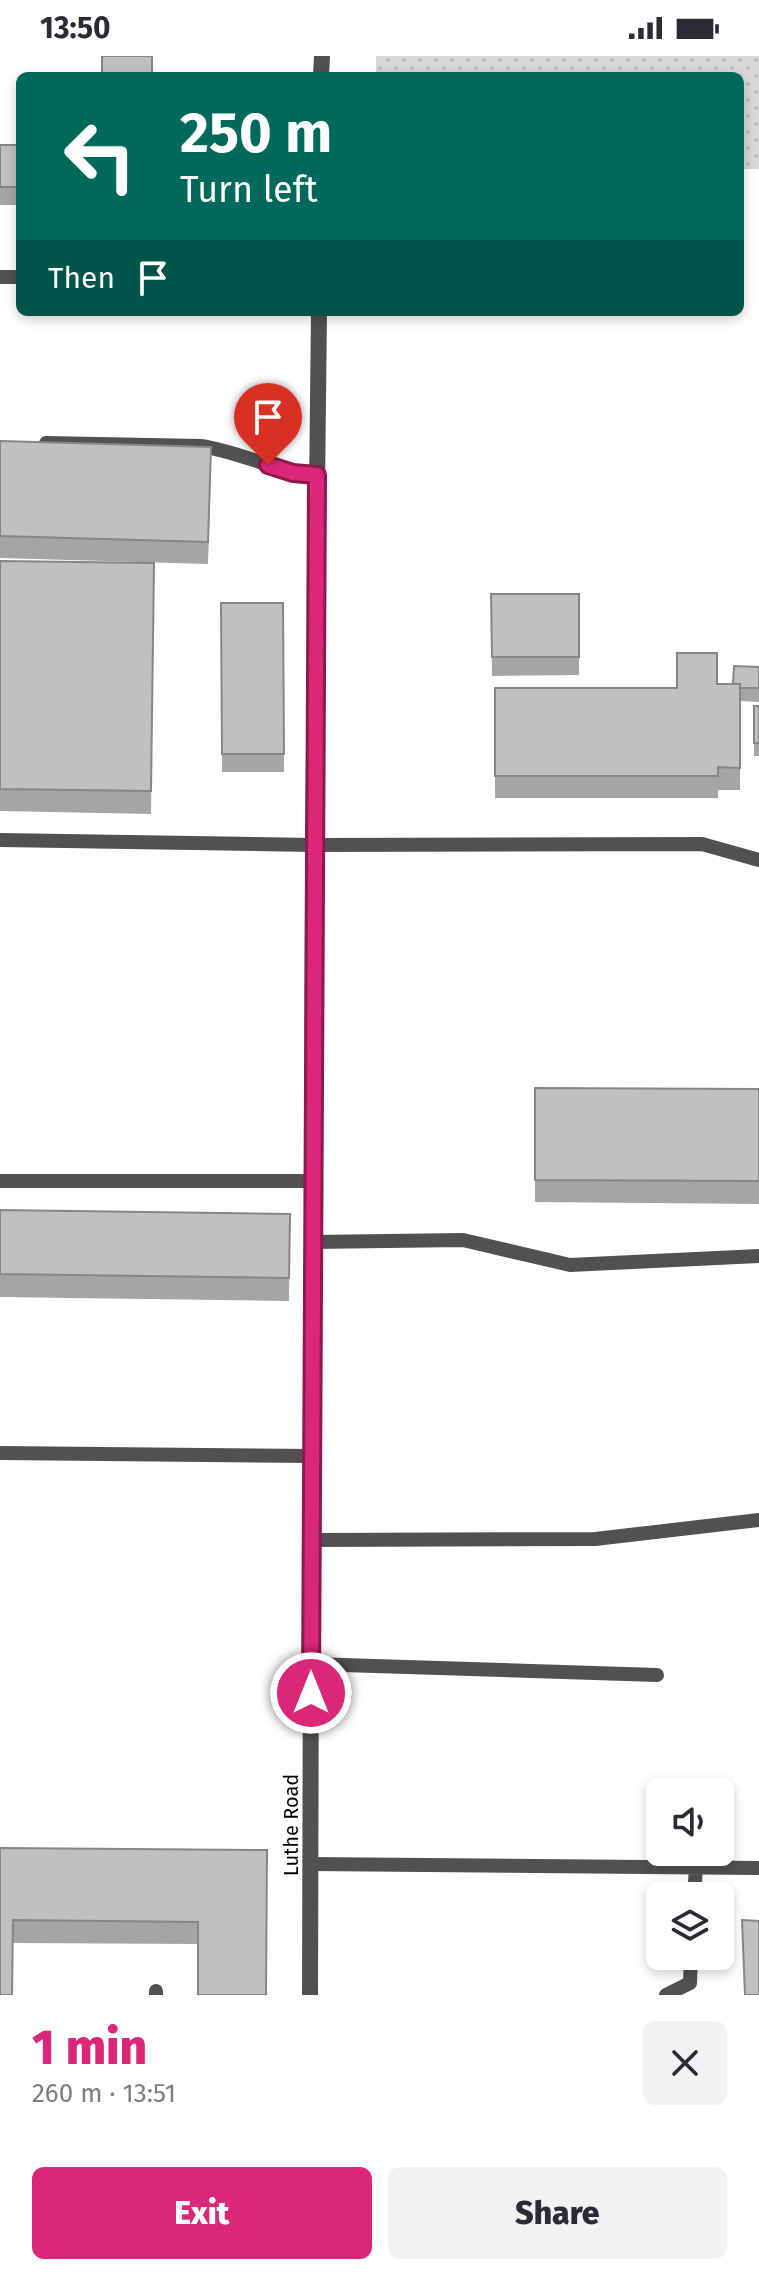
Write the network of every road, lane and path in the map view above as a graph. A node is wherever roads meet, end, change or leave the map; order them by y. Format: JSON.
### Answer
{"nodes":[{"id":1,"x":319,"y":316,"type":"edge"},
{"id":2,"x":31,"y":442,"type":"edge"},
{"id":3,"x":317,"y":475,"type":"junction"},
{"id":4,"x":0,"y":840,"type":"edge"},
{"id":5,"x":313,"y":845,"type":"junction"},
{"id":6,"x":759,"y":860,"type":"edge"},
{"id":7,"x":0,"y":1181,"type":"edge"},
{"id":8,"x":312,"y":1181,"type":"junction"},
{"id":9,"x":312,"y":1242,"type":"junction"},
{"id":10,"x":759,"y":1256,"type":"edge"},
{"id":11,"x":0,"y":1453,"type":"edge"},
{"id":12,"x":312,"y":1456,"type":"junction"},
{"id":13,"x":759,"y":1520,"type":"edge"},
{"id":14,"x":312,"y":1540,"type":"junction"},
{"id":15,"x":311,"y":1664,"type":"junction"},
{"id":16,"x":657,"y":1675,"type":"dead end"},
{"id":17,"x":311,"y":1864,"type":"junction"},
{"id":18,"x":696,"y":1868,"type":"junction"},
{"id":19,"x":759,"y":1868,"type":"edge"},
{"id":20,"x":695,"y":1882,"type":"edge"},
{"id":21,"x":690,"y":1970,"type":"edge"},
{"id":22,"x":310,"y":1995,"type":"edge"},
{"id":23,"x":666,"y":1995,"type":"edge"}],
"edges":[{"from":1,"to":3,"type":"street","name":"Luthe Road"},
{"from":2,"to":3,"type":"lane"},
{"from":3,"to":5,"type":"street","name":"Luthe Road"},
{"from":4,"to":5,"type":"lane"},
{"from":5,"to":6,"type":"lane"},
{"from":5,"to":8,"type":"street","name":"Luthe Road"},
{"from":7,"to":8,"type":"lane"},
{"from":8,"to":9,"type":"street","name":"Luthe Road"},
{"from":9,"to":10,"type":"lane"},
{"from":9,"to":12,"type":"street","name":"Luthe Road"},
{"from":11,"to":12,"type":"lane"},
{"from":12,"to":14,"type":"street","name":"Luthe Road"},
{"from":13,"to":14,"type":"lane"},
{"from":14,"to":15,"type":"street","name":"Luthe Road"},
{"from":15,"to":16,"type":"lane"},
{"from":15,"to":17,"type":"street","name":"Luthe Road"},
{"from":17,"to":18,"type":"lane"},
{"from":17,"to":22,"type":"street","name":"Luthe Road"},
{"from":18,"to":19,"type":"lane"},
{"from":18,"to":20,"type":"lane"},
{"from":21,"to":23,"type":"lane"}]}
